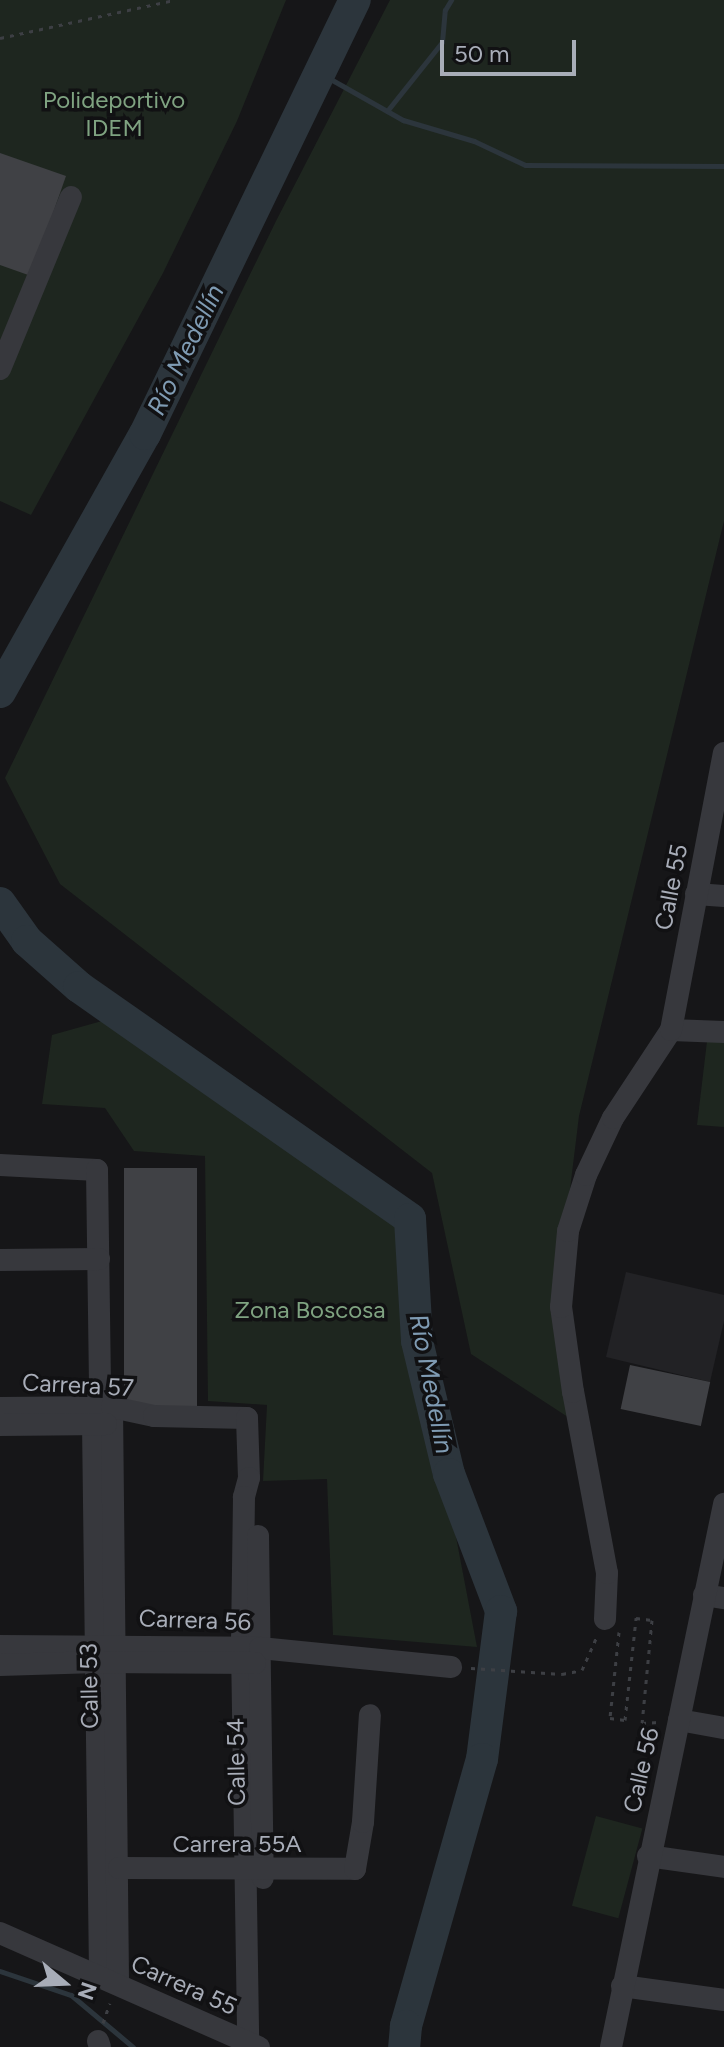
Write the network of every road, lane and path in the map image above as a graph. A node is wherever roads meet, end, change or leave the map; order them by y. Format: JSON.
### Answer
{"nodes":[{"id":1,"x":174,"y":0,"type":"edge"},
{"id":2,"x":0,"y":38,"type":"edge"},
{"id":3,"x":71,"y":197,"type":"dead end"},
{"id":4,"x":0,"y":369,"type":"edge"},
{"id":5,"x":724,"y":753,"type":"edge"},
{"id":6,"x":696,"y":894,"type":"junction"},
{"id":7,"x":724,"y":896,"type":"edge"},
{"id":8,"x":671,"y":1030,"type":"junction"},
{"id":9,"x":724,"y":1032,"type":"edge"},
{"id":10,"x":0,"y":1165,"type":"edge"},
{"id":11,"x":99,"y":1259,"type":"junction"},
{"id":12,"x":0,"y":1260,"type":"edge"},
{"id":13,"x":0,"y":1408,"type":"edge"},
{"id":14,"x":102,"y":1411,"type":"junction"},
{"id":15,"x":247,"y":1418,"type":"joint"},
{"id":16,"x":0,"y":1425,"type":"edge"},
{"id":17,"x":724,"y":1504,"type":"edge"},
{"id":18,"x":714,"y":1596,"type":"edge"},
{"id":19,"x":605,"y":1619,"type":"junction"},
{"id":20,"x":0,"y":1646,"type":"edge"},
{"id":21,"x":106,"y":1653,"type":"junction"},
{"id":22,"x":251,"y":1656,"type":"junction"},
{"id":23,"x":0,"y":1665,"type":"edge"},
{"id":24,"x":451,"y":1667,"type":"joint"},
{"id":25,"x":370,"y":1715,"type":"dead end"},
{"id":26,"x":679,"y":1720,"type":"junction"},
{"id":27,"x":724,"y":1728,"type":"edge"},
{"id":28,"x":648,"y":1856,"type":"junction"},
{"id":29,"x":724,"y":1867,"type":"edge"},
{"id":30,"x":119,"y":1868,"type":"junction"},
{"id":31,"x":255,"y":1871,"type":"junction"},
{"id":32,"x":0,"y":1933,"type":"edge"},
{"id":33,"x":622,"y":1986,"type":"junction"},
{"id":34,"x":110,"y":1987,"type":"junction"},
{"id":35,"x":724,"y":2000,"type":"edge"},
{"id":36,"x":106,"y":2014,"type":"dead end"},
{"id":37,"x":257,"y":2045,"type":"edge"},
{"id":38,"x":611,"y":2047,"type":"edge"}],
"edges":[{"from":1,"to":2,"type":"path"},
{"from":3,"to":4,"type":"street"},
{"from":5,"to":6,"type":"street","name":"Calle 55"},
{"from":6,"to":7,"type":"street"},
{"from":6,"to":8,"type":"street","name":"Calle 55"},
{"from":8,"to":9,"type":"street"},
{"from":8,"to":19,"type":"street"},
{"from":10,"to":11,"type":"street","name":"Calle 53"},
{"from":11,"to":12,"type":"street"},
{"from":11,"to":14,"type":"street","name":"Calle 53"},
{"from":13,"to":14,"type":"street","name":"Carrera 57"},
{"from":14,"to":15,"type":"street","name":"Carrera 57"},
{"from":14,"to":16,"type":"street","name":"Carrera 57"},
{"from":14,"to":21,"type":"street","name":"Calle 53"},
{"from":15,"to":22,"type":"street","name":"Calle 54"},
{"from":17,"to":18,"type":"street","name":"Calle 56"},
{"from":18,"to":26,"type":"street","name":"Calle 56"},
{"from":19,"to":24,"type":"path"},
{"from":19,"to":26,"type":"path"},
{"from":20,"to":21,"type":"street","name":"Carrera 56"},
{"from":21,"to":22,"type":"street","name":"Carrera 56"},
{"from":21,"to":23,"type":"street","name":"Carrera 56"},
{"from":21,"to":30,"type":"street","name":"Calle 53"},
{"from":21,"to":34,"type":"street","name":"Calle 53"},
{"from":22,"to":24,"type":"street","name":"Carrera 56"},
{"from":22,"to":31,"type":"street","name":"Calle 54"},
{"from":25,"to":31,"type":"street","name":"Carrera 55A"},
{"from":26,"to":27,"type":"street"},
{"from":26,"to":28,"type":"street","name":"Calle 56"},
{"from":28,"to":29,"type":"street"},
{"from":28,"to":33,"type":"street","name":"Calle 56"},
{"from":30,"to":31,"type":"street","name":"Carrera 55A"},
{"from":30,"to":34,"type":"street","name":"Calle 53"},
{"from":31,"to":37,"type":"street","name":"Calle 54"},
{"from":32,"to":34,"type":"street","name":"Carrera 55"},
{"from":33,"to":35,"type":"street"},
{"from":33,"to":38,"type":"street","name":"Calle 56"},
{"from":34,"to":36,"type":"path"},
{"from":34,"to":37,"type":"street","name":"Carrera 55"}]}
